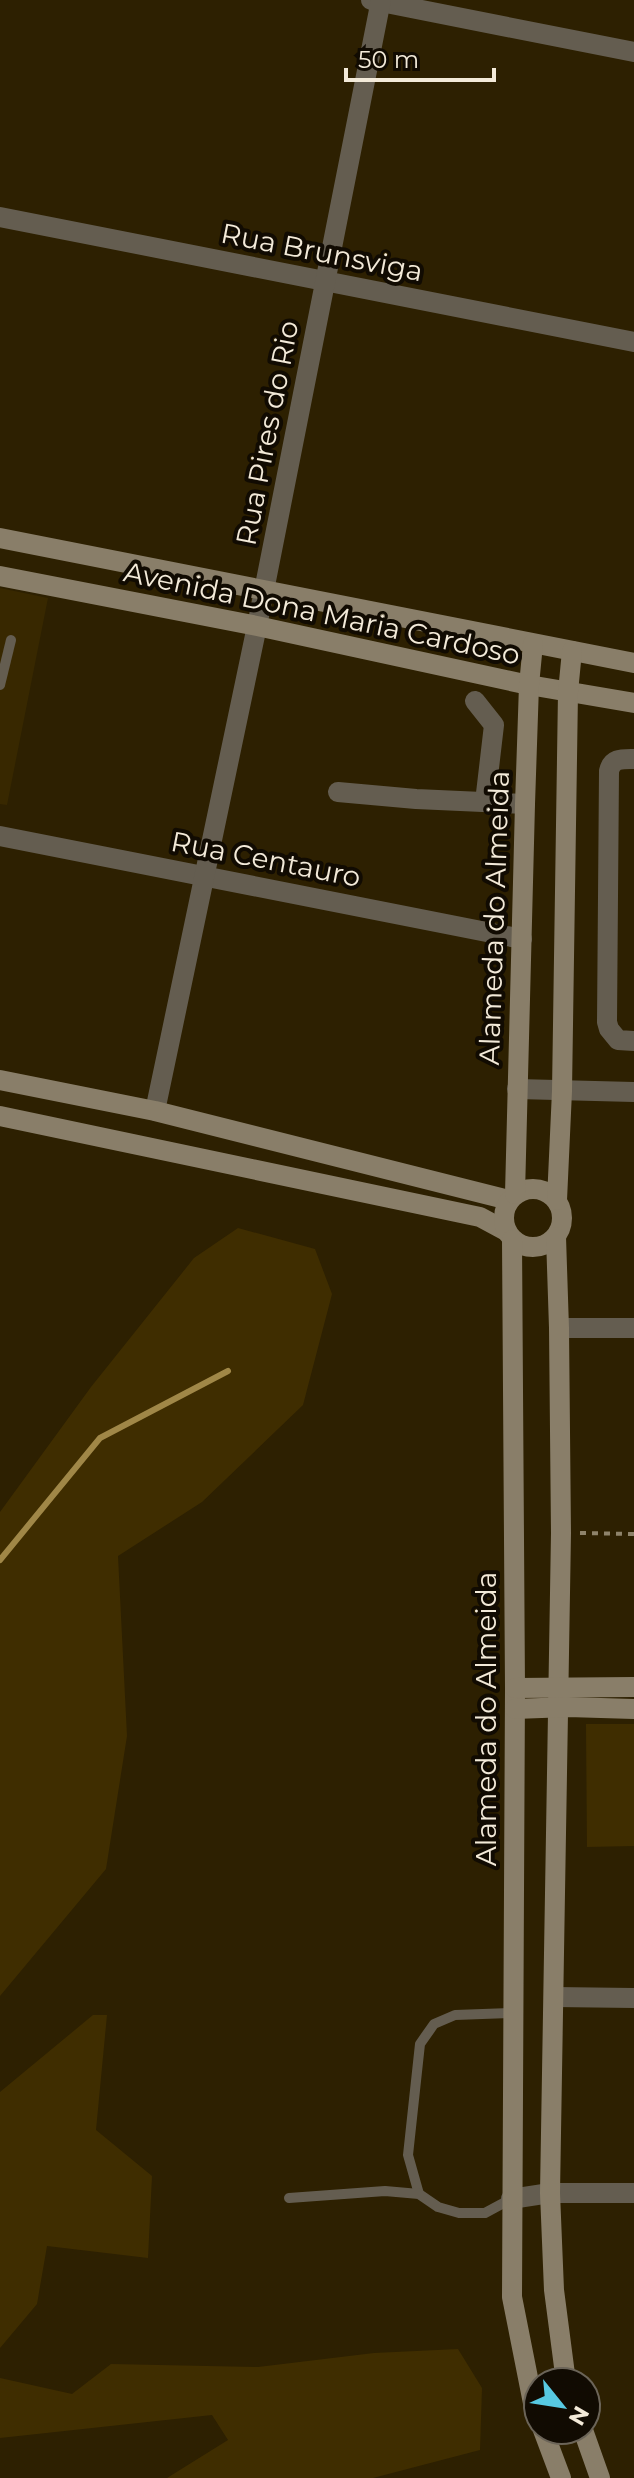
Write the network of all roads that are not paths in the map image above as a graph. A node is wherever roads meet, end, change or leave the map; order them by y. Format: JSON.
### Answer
{"nodes":[{"id":1,"x":377,"y":1,"type":"edge"},
{"id":2,"x":634,"y":52,"type":"edge"},
{"id":3,"x":0,"y":217,"type":"edge"},
{"id":4,"x":325,"y":281,"type":"junction"},
{"id":5,"x":634,"y":342,"type":"edge"},
{"id":6,"x":0,"y":538,"type":"edge"},
{"id":7,"x":0,"y":576,"type":"edge"},
{"id":8,"x":264,"y":590,"type":"junction"},
{"id":9,"x":257,"y":626,"type":"junction"},
{"id":10,"x":11,"y":640,"type":"dead end"},
{"id":11,"x":533,"y":644,"type":"junction"},
{"id":12,"x":572,"y":651,"type":"junction"},
{"id":13,"x":634,"y":663,"type":"edge"},
{"id":14,"x":0,"y":685,"type":"edge"},
{"id":15,"x":529,"y":685,"type":"junction"},
{"id":16,"x":568,"y":692,"type":"junction"},
{"id":17,"x":475,"y":701,"type":"dead end"},
{"id":18,"x":634,"y":703,"type":"edge"},
{"id":19,"x":634,"y":759,"type":"edge"},
{"id":20,"x":338,"y":792,"type":"dead end"},
{"id":21,"x":485,"y":802,"type":"junction"},
{"id":22,"x":525,"y":804,"type":"junction"},
{"id":23,"x":0,"y":836,"type":"edge"},
{"id":24,"x":204,"y":875,"type":"junction"},
{"id":25,"x":522,"y":939,"type":"junction"},
{"id":26,"x":634,"y":1041,"type":"edge"},
{"id":27,"x":0,"y":1080,"type":"edge"},
{"id":28,"x":517,"y":1089,"type":"junction"},
{"id":29,"x":562,"y":1091,"type":"junction"},
{"id":30,"x":634,"y":1092,"type":"edge"},
{"id":31,"x":155,"y":1111,"type":"junction"},
{"id":32,"x":0,"y":1116,"type":"edge"},
{"id":33,"x":512,"y":1197,"type":"junction"},
{"id":34,"x":557,"y":1200,"type":"junction"},
{"id":35,"x":509,"y":1236,"type":"junction"},
{"id":36,"x":556,"y":1237,"type":"junction"},
{"id":37,"x":559,"y":1328,"type":"junction"},
{"id":38,"x":634,"y":1328,"type":"edge"},
{"id":39,"x":634,"y":1687,"type":"edge"},
{"id":40,"x":558,"y":1697,"type":"junction"},
{"id":41,"x":515,"y":1698,"type":"junction"},
{"id":42,"x":634,"y":1709,"type":"edge"},
{"id":43,"x":554,"y":1997,"type":"junction"},
{"id":44,"x":634,"y":1998,"type":"edge"},
{"id":45,"x":513,"y":2013,"type":"junction"},
{"id":46,"x":550,"y":2193,"type":"junction"},
{"id":47,"x":634,"y":2193,"type":"edge"},
{"id":48,"x":419,"y":2194,"type":"junction"},
{"id":49,"x":289,"y":2198,"type":"dead end"},
{"id":50,"x":511,"y":2199,"type":"junction"},
{"id":51,"x":526,"y":2366,"type":"edge"},
{"id":52,"x":564,"y":2366,"type":"edge"},
{"id":53,"x":549,"y":2446,"type":"edge"},
{"id":54,"x":589,"y":2446,"type":"edge"},
{"id":55,"x":561,"y":2478,"type":"edge"},
{"id":56,"x":600,"y":2478,"type":"edge"}],
"edges":[{"from":1,"to":2,"type":"street"},
{"from":1,"to":4,"type":"street","name":"Rua Pires do Rio"},
{"from":3,"to":4,"type":"street","name":"Rua Brunsviga"},
{"from":4,"to":5,"type":"street","name":"Rua Brunsviga"},
{"from":4,"to":8,"type":"street","name":"Rua Pires do Rio"},
{"from":6,"to":8,"type":"street","name":"Avenida Dona Maria Cardoso"},
{"from":7,"to":9,"type":"street","name":"Avenida Dona Maria Cardoso"},
{"from":8,"to":9,"type":"street","name":"Rua Pires do Rio"},
{"from":8,"to":11,"type":"street","name":"Avenida Dona Maria Cardoso"},
{"from":9,"to":15,"type":"street","name":"Avenida Dona Maria Cardoso"},
{"from":9,"to":24,"type":"street","name":"Rua Pires do Rio"},
{"from":10,"to":14,"type":"lane"},
{"from":11,"to":12,"type":"street","name":"Avenida Dona Maria Cardoso"},
{"from":11,"to":15,"type":"street","name":"Alameda do Almeida"},
{"from":12,"to":13,"type":"street","name":"Avenida Dona Maria Cardoso"},
{"from":12,"to":16,"type":"street"},
{"from":15,"to":16,"type":"street","name":"Avenida Dona Maria Cardoso"},
{"from":15,"to":22,"type":"street","name":"Alameda do Almeida"},
{"from":16,"to":18,"type":"street","name":"Avenida Dona Maria Cardoso"},
{"from":16,"to":29,"type":"street"},
{"from":17,"to":21,"type":"street"},
{"from":19,"to":26,"type":"street"},
{"from":20,"to":21,"type":"street"},
{"from":21,"to":22,"type":"street"},
{"from":22,"to":25,"type":"street","name":"Alameda do Almeida"},
{"from":23,"to":24,"type":"street","name":"Rua Centauro"},
{"from":24,"to":25,"type":"street","name":"Rua Centauro"},
{"from":24,"to":31,"type":"street","name":"Rua Pires do Rio"},
{"from":25,"to":28,"type":"street","name":"Alameda do Almeida"},
{"from":27,"to":31,"type":"street"},
{"from":28,"to":29,"type":"street"},
{"from":28,"to":33,"type":"street","name":"Alameda do Almeida"},
{"from":29,"to":30,"type":"street"},
{"from":29,"to":34,"type":"street"},
{"from":31,"to":33,"type":"street"},
{"from":32,"to":35,"type":"street"},
{"from":33,"to":34,"type":"street"},
{"from":33,"to":35,"type":"street"},
{"from":34,"to":36,"type":"street"},
{"from":35,"to":36,"type":"street"},
{"from":35,"to":41,"type":"street","name":"Alameda do Almeida"},
{"from":36,"to":37,"type":"street"},
{"from":37,"to":38,"type":"street"},
{"from":37,"to":40,"type":"street"},
{"from":39,"to":40,"type":"street"},
{"from":40,"to":41,"type":"street"},
{"from":40,"to":42,"type":"street"},
{"from":40,"to":43,"type":"street"},
{"from":41,"to":45,"type":"street","name":"Alameda do Almeida"},
{"from":43,"to":44,"type":"street"},
{"from":43,"to":46,"type":"street"},
{"from":45,"to":48,"type":"lane"},
{"from":45,"to":50,"type":"street","name":"Alameda do Almeida"},
{"from":46,"to":47,"type":"street"},
{"from":46,"to":50,"type":"street"},
{"from":46,"to":52,"type":"street"},
{"from":48,"to":49,"type":"lane"},
{"from":48,"to":50,"type":"lane"},
{"from":50,"to":51,"type":"street","name":"Alameda do Almeida"},
{"from":53,"to":55,"type":"street"},
{"from":54,"to":56,"type":"street"}]}
